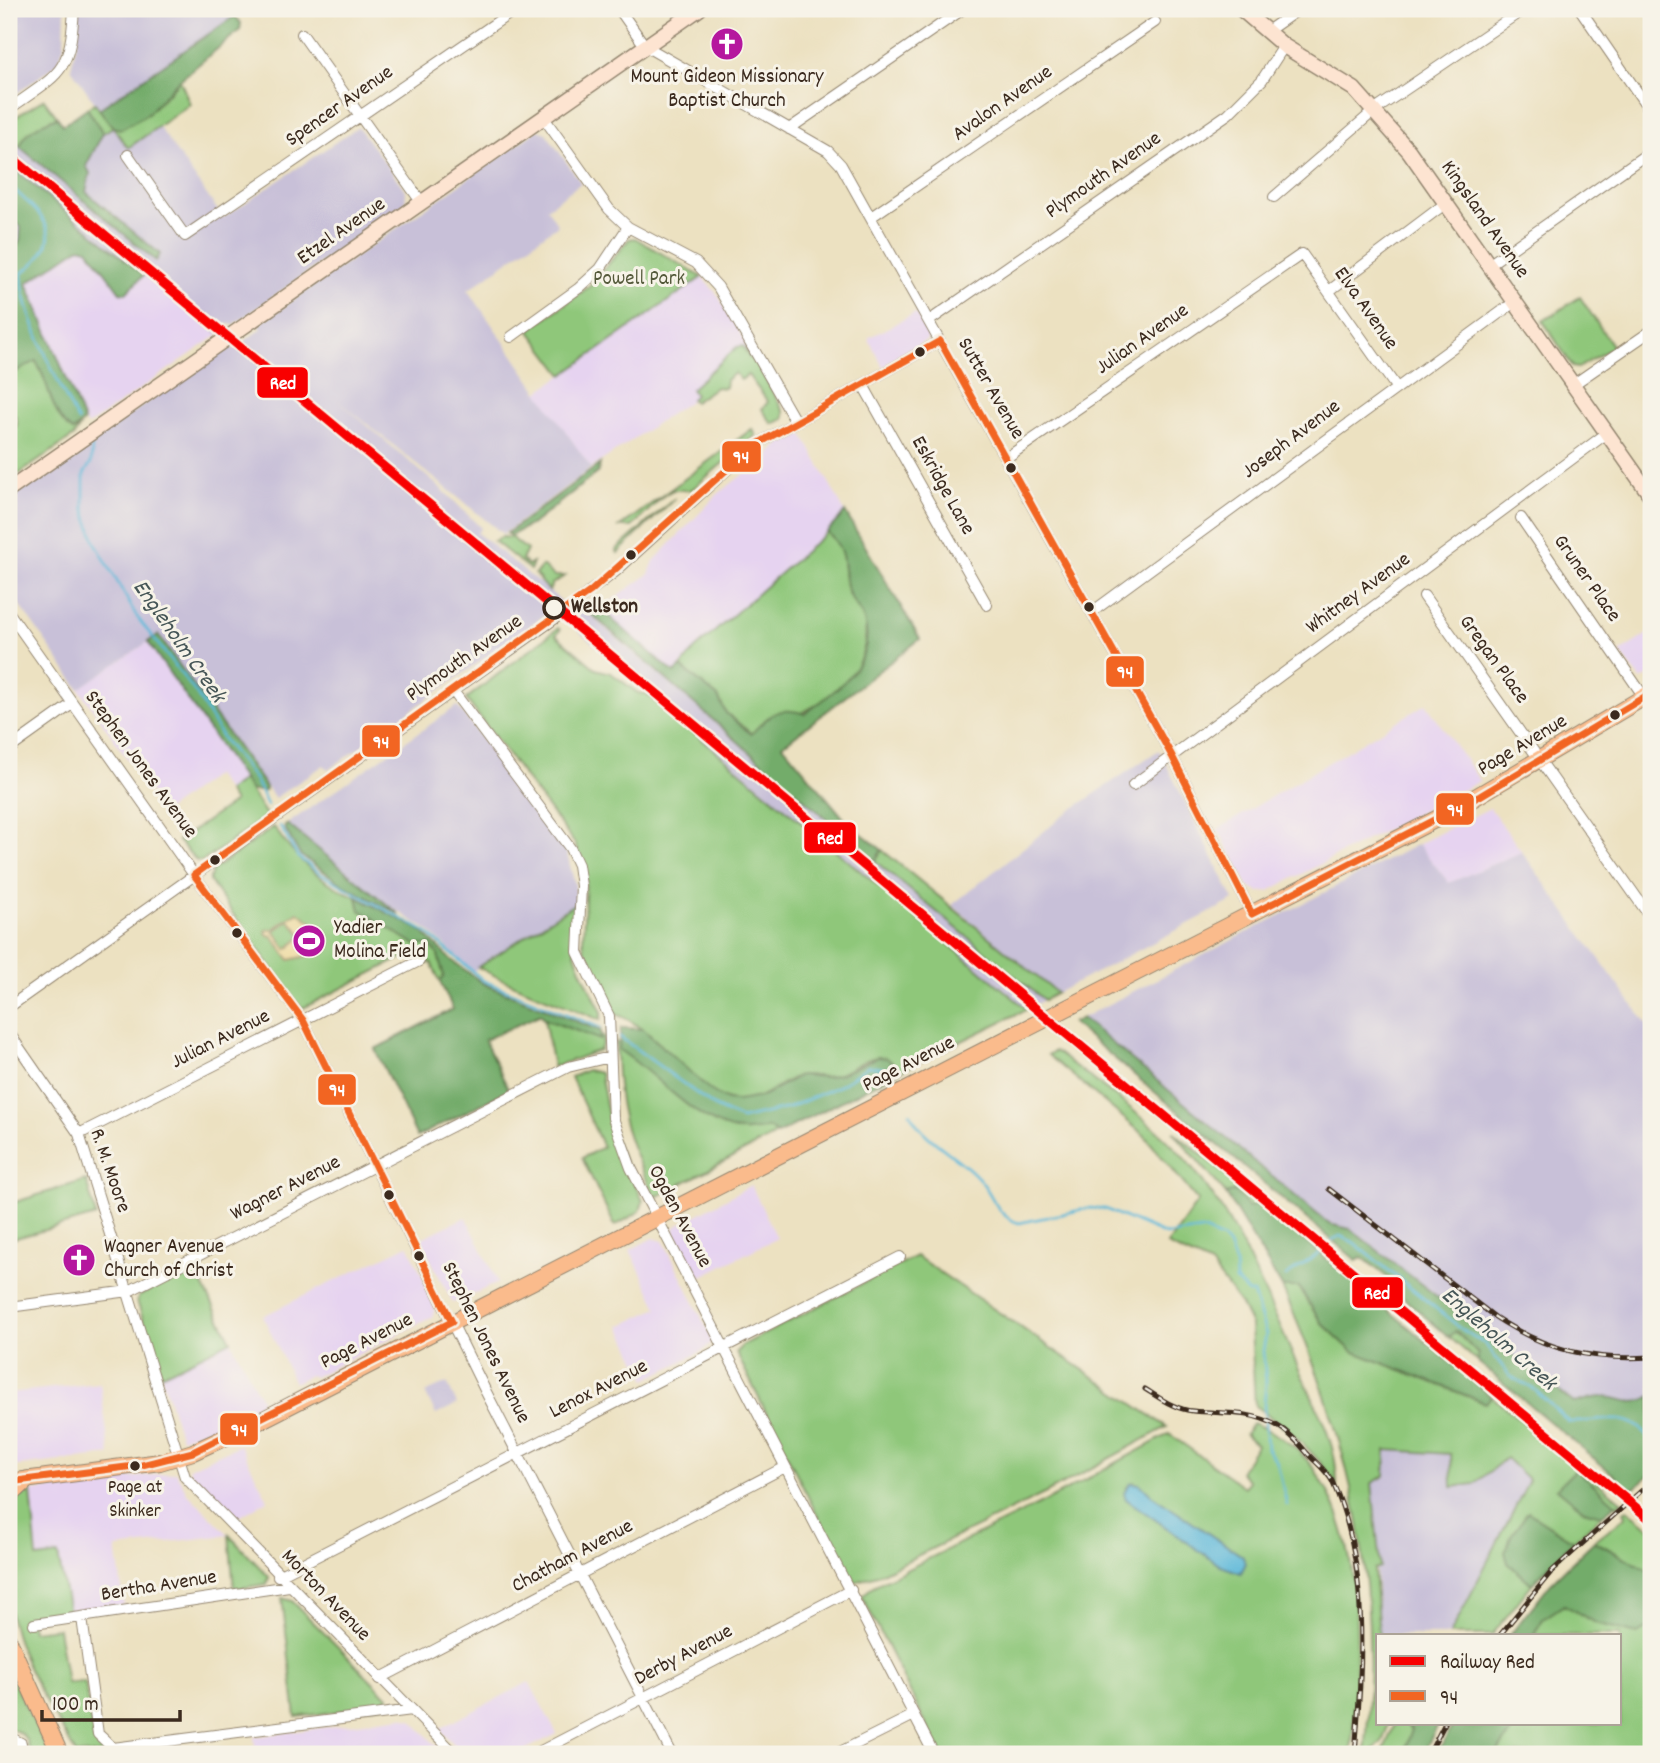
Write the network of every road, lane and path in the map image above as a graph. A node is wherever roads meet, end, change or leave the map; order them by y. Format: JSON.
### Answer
{"nodes":[{"id":1,"x":74,"y":9,"type":"edge"},
{"id":2,"x":516,"y":9,"type":"edge"},
{"id":3,"x":619,"y":9,"type":"edge"},
{"id":4,"x":699,"y":9,"type":"edge"},
{"id":5,"x":963,"y":9,"type":"edge"},
{"id":6,"x":1241,"y":9,"type":"edge"},
{"id":7,"x":1299,"y":9,"type":"edge"},
{"id":8,"x":1524,"y":9,"type":"edge"},
{"id":9,"x":1580,"y":9,"type":"edge"},
{"id":10,"x":1155,"y":22,"type":"dead end"},
{"id":11,"x":1266,"y":32,"type":"junction"},
{"id":12,"x":302,"y":34,"type":"dead end"},
{"id":13,"x":645,"y":46,"type":"junction"},
{"id":14,"x":1284,"y":46,"type":"junction"},
{"id":15,"x":9,"y":109,"type":"edge"},
{"id":16,"x":1375,"y":110,"type":"junction"},
{"id":17,"x":1651,"y":112,"type":"edge"},
{"id":18,"x":360,"y":118,"type":"junction"},
{"id":19,"x":544,"y":118,"type":"junction"},
{"id":20,"x":789,"y":129,"type":"junction"},
{"id":21,"x":1651,"y":151,"type":"edge"},
{"id":22,"x":128,"y":155,"type":"dead end"},
{"id":23,"x":1274,"y":197,"type":"dead end"},
{"id":24,"x":422,"y":203,"type":"junction"},
{"id":25,"x":1446,"y":203,"type":"junction"},
{"id":26,"x":872,"y":217,"type":"junction"},
{"id":27,"x":628,"y":227,"type":"junction"},
{"id":28,"x":1302,"y":254,"type":"joint"},
{"id":29,"x":1490,"y":264,"type":"junction"},
{"id":30,"x":1329,"y":290,"type":"junction"},
{"id":31,"x":1516,"y":301,"type":"junction"},
{"id":32,"x":929,"y":321,"type":"junction"},
{"id":33,"x":1651,"y":331,"type":"edge"},
{"id":34,"x":511,"y":337,"type":"dead end"},
{"id":35,"x":940,"y":341,"type":"junction"},
{"id":36,"x":1574,"y":384,"type":"junction"},
{"id":37,"x":863,"y":385,"type":"junction"},
{"id":38,"x":1396,"y":387,"type":"junction"},
{"id":39,"x":795,"y":421,"type":"junction"},
{"id":40,"x":1607,"y":433,"type":"junction"},
{"id":41,"x":1006,"y":458,"type":"junction"},
{"id":42,"x":9,"y":490,"type":"edge"},
{"id":43,"x":1651,"y":496,"type":"edge"},
{"id":44,"x":1521,"y":518,"type":"dead end"},
{"id":45,"x":1424,"y":596,"type":"dead end"},
{"id":46,"x":987,"y":606,"type":"dead end"},
{"id":47,"x":1092,"y":612,"type":"junction"},
{"id":48,"x":9,"y":613,"type":"edge"},
{"id":49,"x":453,"y":691,"type":"junction"},
{"id":50,"x":1649,"y":699,"type":"edge"},
{"id":51,"x":72,"y":704,"type":"junction"},
{"id":52,"x":9,"y":750,"type":"edge"},
{"id":53,"x":1172,"y":756,"type":"junction"},
{"id":54,"x":1541,"y":761,"type":"junction"},
{"id":55,"x":1133,"y":785,"type":"dead end"},
{"id":56,"x":194,"y":875,"type":"junction"},
{"id":57,"x":1252,"y":914,"type":"junction"},
{"id":58,"x":1651,"y":918,"type":"edge"},
{"id":59,"x":419,"y":961,"type":"dead end"},
{"id":60,"x":9,"y":1007,"type":"edge"},
{"id":61,"x":303,"y":1020,"type":"junction"},
{"id":62,"x":9,"y":1032,"type":"edge"},
{"id":63,"x":610,"y":1057,"type":"junction"},
{"id":64,"x":79,"y":1134,"type":"junction"},
{"id":65,"x":376,"y":1166,"type":"junction"},
{"id":66,"x":658,"y":1217,"type":"junction"},
{"id":67,"x":900,"y":1257,"type":"dead end"},
{"id":68,"x":129,"y":1292,"type":"junction"},
{"id":69,"x":9,"y":1307,"type":"edge"},
{"id":70,"x":452,"y":1322,"type":"junction"},
{"id":71,"x":724,"y":1347,"type":"junction"},
{"id":72,"x":518,"y":1453,"type":"junction"},
{"id":73,"x":177,"y":1457,"type":"junction"},
{"id":74,"x":785,"y":1467,"type":"junction"},
{"id":75,"x":28,"y":1479,"type":"junction"},
{"id":76,"x":9,"y":1482,"type":"edge"},
{"id":77,"x":9,"y":1497,"type":"edge"},
{"id":78,"x":579,"y":1575,"type":"junction"},
{"id":79,"x":278,"y":1576,"type":"junction"},
{"id":80,"x":289,"y":1586,"type":"junction"},
{"id":81,"x":850,"y":1590,"type":"junction"},
{"id":82,"x":82,"y":1618,"type":"junction"},
{"id":83,"x":34,"y":1624,"type":"dead end"},
{"id":84,"x":9,"y":1641,"type":"edge"},
{"id":85,"x":379,"y":1679,"type":"junction"},
{"id":86,"x":643,"y":1700,"type":"junction"},
{"id":87,"x":412,"y":1710,"type":"junction"},
{"id":88,"x":914,"y":1715,"type":"junction"},
{"id":89,"x":9,"y":1737,"type":"edge"},
{"id":90,"x":21,"y":1754,"type":"edge"},
{"id":91,"x":60,"y":1754,"type":"edge"},
{"id":92,"x":455,"y":1754,"type":"edge"},
{"id":93,"x":535,"y":1754,"type":"edge"},
{"id":94,"x":672,"y":1754,"type":"edge"},
{"id":95,"x":836,"y":1754,"type":"edge"},
{"id":96,"x":934,"y":1754,"type":"edge"}],
"edges":[{"from":1,"to":15,"type":"street"},
{"from":2,"to":18,"type":"street","name":"Spencer Avenue"},
{"from":3,"to":13,"type":"street","name":"Sutter Avenue"},
{"from":4,"to":13,"type":"street","name":"Etzel Avenue"},
{"from":5,"to":20,"type":"street"},
{"from":6,"to":11,"type":"street","name":"Kingsland Avenue"},
{"from":7,"to":11,"type":"street"},
{"from":8,"to":16,"type":"street"},
{"from":9,"to":17,"type":"street"},
{"from":10,"to":26,"type":"street","name":"Avalon Avenue"},
{"from":11,"to":14,"type":"street","name":"Kingsland Avenue"},
{"from":12,"to":18,"type":"street"},
{"from":13,"to":19,"type":"street","name":"Etzel Avenue"},
{"from":13,"to":20,"type":"street","name":"Sutter Avenue"},
{"from":14,"to":16,"type":"street","name":"Kingsland Avenue"},
{"from":14,"to":32,"type":"street","name":"Plymouth Avenue"},
{"from":16,"to":23,"type":"street"},
{"from":16,"to":25,"type":"street","name":"Kingsland Avenue"},
{"from":18,"to":22,"type":"street","name":"Spencer Avenue"},
{"from":18,"to":24,"type":"street"},
{"from":19,"to":24,"type":"street","name":"Etzel Avenue"},
{"from":19,"to":27,"type":"street"},
{"from":20,"to":26,"type":"street","name":"Sutter Avenue"},
{"from":21,"to":29,"type":"street"},
{"from":24,"to":42,"type":"street","name":"Etzel Avenue"},
{"from":25,"to":29,"type":"street","name":"Kingsland Avenue"},
{"from":25,"to":30,"type":"street"},
{"from":26,"to":32,"type":"street","name":"Sutter Avenue"},
{"from":27,"to":34,"type":"street"},
{"from":27,"to":39,"type":"street"},
{"from":28,"to":30,"type":"street","name":"Elva Avenue"},
{"from":28,"to":41,"type":"street","name":"Julian Avenue"},
{"from":29,"to":31,"type":"street","name":"Kingsland Avenue"},
{"from":30,"to":38,"type":"street","name":"Elva Avenue"},
{"from":31,"to":36,"type":"street","name":"Kingsland Avenue"},
{"from":31,"to":38,"type":"street","name":"Joseph Avenue"},
{"from":32,"to":35,"type":"street","name":"Sutter Avenue"},
{"from":33,"to":36,"type":"street"},
{"from":35,"to":37,"type":"street","name":"Plymouth Avenue"},
{"from":35,"to":41,"type":"street","name":"Sutter Avenue"},
{"from":36,"to":40,"type":"street","name":"Kingsland Avenue"},
{"from":37,"to":39,"type":"street","name":"Plymouth Avenue"},
{"from":37,"to":46,"type":"street","name":"Eskridge Lane"},
{"from":38,"to":47,"type":"street","name":"Joseph Avenue"},
{"from":39,"to":49,"type":"street","name":"Plymouth Avenue"},
{"from":40,"to":43,"type":"street","name":"Kingsland Avenue"},
{"from":40,"to":53,"type":"street","name":"Whitney Avenue"},
{"from":41,"to":47,"type":"street","name":"Sutter Avenue"},
{"from":44,"to":50,"type":"street","name":"Gruner Place"},
{"from":45,"to":54,"type":"street","name":"Gregan Place"},
{"from":47,"to":53,"type":"street","name":"Sutter Avenue"},
{"from":48,"to":51,"type":"street","name":"Stephen Jones Avenue"},
{"from":49,"to":56,"type":"street","name":"Plymouth Avenue"},
{"from":49,"to":63,"type":"street","name":"Ogden Avenue"},
{"from":50,"to":54,"type":"main road","name":"Page Avenue"},
{"from":51,"to":52,"type":"street"},
{"from":51,"to":56,"type":"street","name":"Stephen Jones Avenue"},
{"from":53,"to":55,"type":"street","name":"Whitney Avenue"},
{"from":53,"to":57,"type":"street","name":"Sutter Avenue"},
{"from":54,"to":57,"type":"main road","name":"Page Avenue"},
{"from":54,"to":58,"type":"street","name":"Gregan Place"},
{"from":56,"to":60,"type":"street","name":"Plymouth Avenue"},
{"from":56,"to":61,"type":"street","name":"Stephen Jones Avenue"},
{"from":57,"to":66,"type":"main road","name":"Page Avenue"},
{"from":59,"to":61,"type":"street","name":"Julian Avenue"},
{"from":61,"to":64,"type":"street","name":"Julian Avenue"},
{"from":61,"to":65,"type":"street","name":"Stephen Jones Avenue"},
{"from":62,"to":64,"type":"street","name":"R. M. Moore"},
{"from":63,"to":65,"type":"street","name":"Wagner Avenue"},
{"from":63,"to":66,"type":"street","name":"Ogden Avenue"},
{"from":64,"to":68,"type":"street","name":"R. M. Moore"},
{"from":65,"to":68,"type":"street","name":"Wagner Avenue"},
{"from":65,"to":70,"type":"street","name":"Stephen Jones Avenue"},
{"from":66,"to":70,"type":"main road","name":"Page Avenue"},
{"from":66,"to":71,"type":"street","name":"Ogden Avenue"},
{"from":67,"to":71,"type":"street","name":"Lenox Avenue"},
{"from":68,"to":69,"type":"street","name":"Wagner Avenue"},
{"from":68,"to":73,"type":"street","name":"R. M. Moore"},
{"from":70,"to":72,"type":"street","name":"Stephen Jones Avenue"},
{"from":70,"to":73,"type":"main road","name":"Page Avenue"},
{"from":71,"to":72,"type":"street","name":"Lenox Avenue"},
{"from":71,"to":74,"type":"street","name":"Ogden Avenue"},
{"from":72,"to":78,"type":"street","name":"Stephen Jones Avenue"},
{"from":72,"to":79,"type":"street","name":"Lenox Avenue"},
{"from":73,"to":75,"type":"main road","name":"Page Avenue"},
{"from":73,"to":79,"type":"street","name":"Morton Avenue"},
{"from":74,"to":78,"type":"street","name":"Chatham Avenue"},
{"from":74,"to":81,"type":"street","name":"Ogden Avenue"},
{"from":75,"to":76,"type":"main road","name":"Page Avenue"},
{"from":75,"to":77,"type":"main road"},
{"from":78,"to":85,"type":"street","name":"Chatham Avenue"},
{"from":78,"to":86,"type":"street","name":"Stephen Jones Avenue"},
{"from":79,"to":80,"type":"street","name":"Morton Avenue"},
{"from":80,"to":82,"type":"street","name":"Bertha Avenue"},
{"from":80,"to":85,"type":"street","name":"Morton Avenue"},
{"from":81,"to":86,"type":"street","name":"Derby Avenue"},
{"from":81,"to":88,"type":"street","name":"Ogden Avenue"},
{"from":82,"to":83,"type":"street","name":"Bertha Avenue"},
{"from":82,"to":87,"type":"street"},
{"from":84,"to":91,"type":"main road"},
{"from":85,"to":87,"type":"street","name":"Morton Avenue"},
{"from":86,"to":93,"type":"street","name":"Derby Avenue"},
{"from":86,"to":94,"type":"street","name":"Stephen Jones Avenue"},
{"from":87,"to":92,"type":"street","name":"Morton Avenue"},
{"from":88,"to":95,"type":"street"},
{"from":88,"to":96,"type":"street","name":"Ogden Avenue"},
{"from":89,"to":90,"type":"street"}]}
